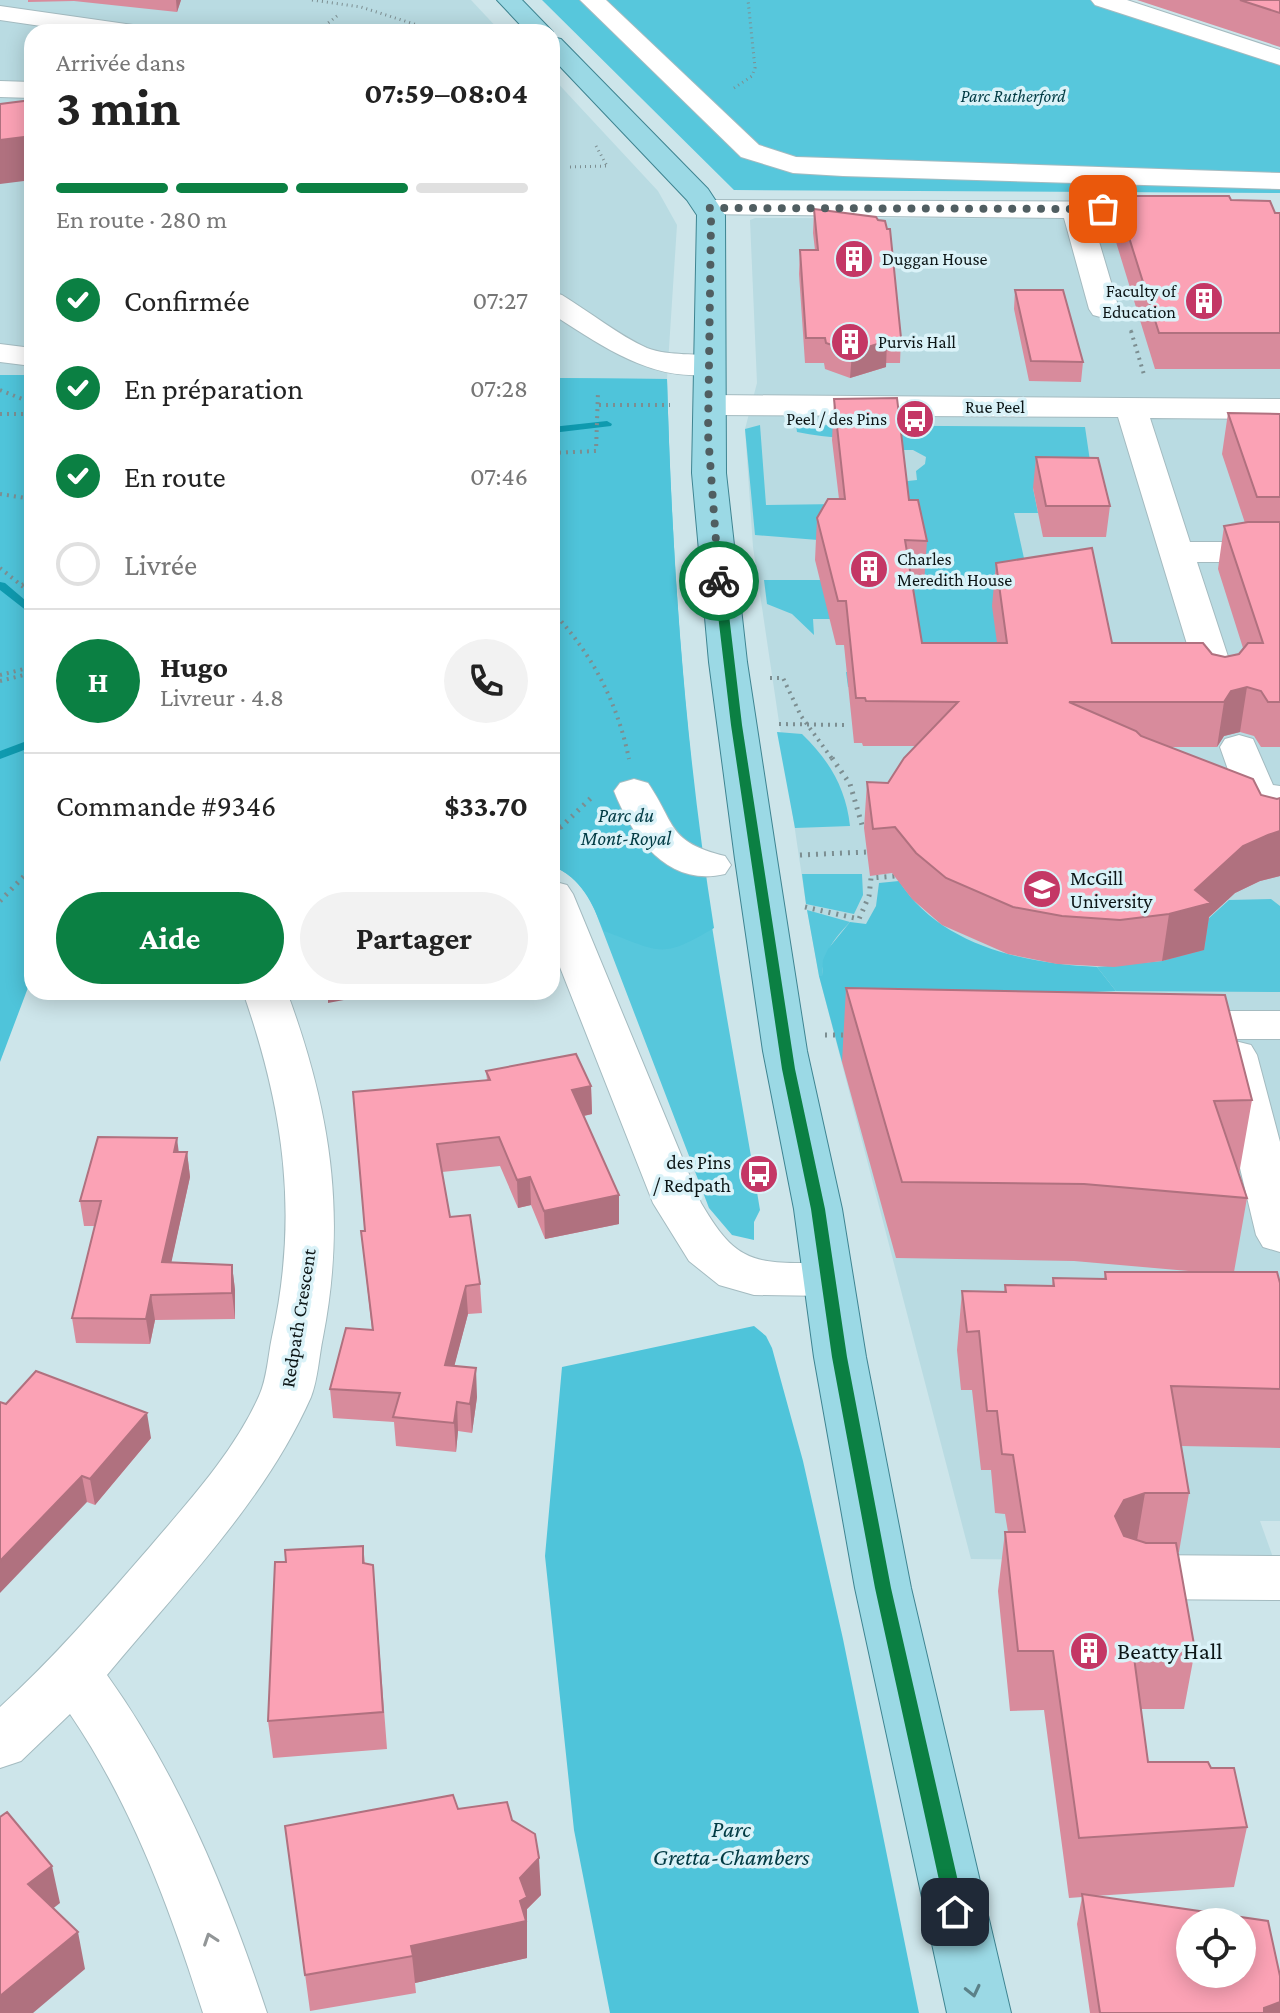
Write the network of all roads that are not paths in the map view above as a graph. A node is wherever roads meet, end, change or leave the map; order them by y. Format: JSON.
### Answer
{"nodes":[{"id":1,"x":509,"y":0,"type":"edge"},
{"id":2,"x":592,"y":0,"type":"edge"},
{"id":3,"x":1103,"y":0,"type":"edge"},
{"id":4,"x":0,"y":13,"type":"edge"},
{"id":5,"x":77,"y":24,"type":"edge"},
{"id":6,"x":533,"y":24,"type":"edge"},
{"id":7,"x":560,"y":57,"type":"edge"},
{"id":8,"x":1280,"y":58,"type":"edge"},
{"id":9,"x":0,"y":89,"type":"edge"},
{"id":10,"x":24,"y":90,"type":"edge"},
{"id":11,"x":1280,"y":181,"type":"edge"},
{"id":12,"x":709,"y":208,"type":"junction"},
{"id":13,"x":1075,"y":209,"type":"junction"},
{"id":14,"x":1201,"y":210,"type":"edge"},
{"id":15,"x":560,"y":292,"type":"edge"},
{"id":16,"x":560,"y":306,"type":"edge"},
{"id":17,"x":1104,"y":309,"type":"dead end"},
{"id":18,"x":617,"y":341,"type":"junction"},
{"id":19,"x":0,"y":353,"type":"edge"},
{"id":20,"x":24,"y":356,"type":"edge"},
{"id":21,"x":710,"y":365,"type":"junction"},
{"id":22,"x":710,"y":405,"type":"junction"},
{"id":23,"x":1131,"y":408,"type":"junction"},
{"id":24,"x":1280,"y":409,"type":"edge"},
{"id":25,"x":1177,"y":552,"type":"junction"},
{"id":26,"x":1280,"y":552,"type":"edge"},
{"id":27,"x":1219,"y":687,"type":"edge"},
{"id":28,"x":1239,"y":747,"type":"dead end"},
{"id":29,"x":1174,"y":779,"type":"edge"},
{"id":30,"x":634,"y":791,"type":"road end"},
{"id":31,"x":1270,"y":808,"type":"edge"},
{"id":32,"x":710,"y":865,"type":"dead end"},
{"id":33,"x":560,"y":914,"type":"edge"},
{"id":34,"x":268,"y":1000,"type":"edge"},
{"id":35,"x":1143,"y":1025,"type":"edge"},
{"id":36,"x":1228,"y":1025,"type":"junction"},
{"id":37,"x":1280,"y":1025,"type":"edge"},
{"id":38,"x":1280,"y":1235,"type":"edge"},
{"id":39,"x":828,"y":1279,"type":"junction"},
{"id":40,"x":1136,"y":1577,"type":"edge"},
{"id":41,"x":1280,"y":1578,"type":"edge"},
{"id":42,"x":74,"y":1674,"type":"junction"},
{"id":43,"x":0,"y":1744,"type":"edge"},
{"id":44,"x":235,"y":2013,"type":"edge"},
{"id":45,"x":979,"y":2013,"type":"edge"}],
"edges":[{"from":1,"to":6,"type":"main road"},
{"from":2,"to":11,"type":"street"},
{"from":3,"to":8,"type":"street"},
{"from":4,"to":5,"type":"street"},
{"from":7,"to":12,"type":"main road"},
{"from":9,"to":10,"type":"street"},
{"from":12,"to":13,"type":"street"},
{"from":12,"to":21,"type":"main road"},
{"from":13,"to":14,"type":"street"},
{"from":13,"to":17,"type":"street"},
{"from":15,"to":18,"type":"street"},
{"from":16,"to":18,"type":"street"},
{"from":18,"to":21,"type":"street"},
{"from":19,"to":20,"type":"street"},
{"from":21,"to":22,"type":"main road"},
{"from":22,"to":23,"type":"street","name":"Rue Peel"},
{"from":22,"to":39,"type":"main road"},
{"from":23,"to":24,"type":"street","name":"Rue Peel"},
{"from":23,"to":25,"type":"street"},
{"from":25,"to":26,"type":"street"},
{"from":25,"to":27,"type":"street"},
{"from":28,"to":31,"type":"street"},
{"from":29,"to":31,"type":"street"},
{"from":30,"to":32,"type":"street"},
{"from":33,"to":39,"type":"street"},
{"from":34,"to":42,"type":"street","name":"Redpath Crescent"},
{"from":35,"to":36,"type":"street"},
{"from":36,"to":37,"type":"street"},
{"from":36,"to":38,"type":"street"},
{"from":39,"to":45,"type":"main road","one_way":true},
{"from":40,"to":41,"type":"street"},
{"from":42,"to":43,"type":"street","name":"Redpath Crescent"},
{"from":44,"to":42,"type":"street","one_way":true}]}
